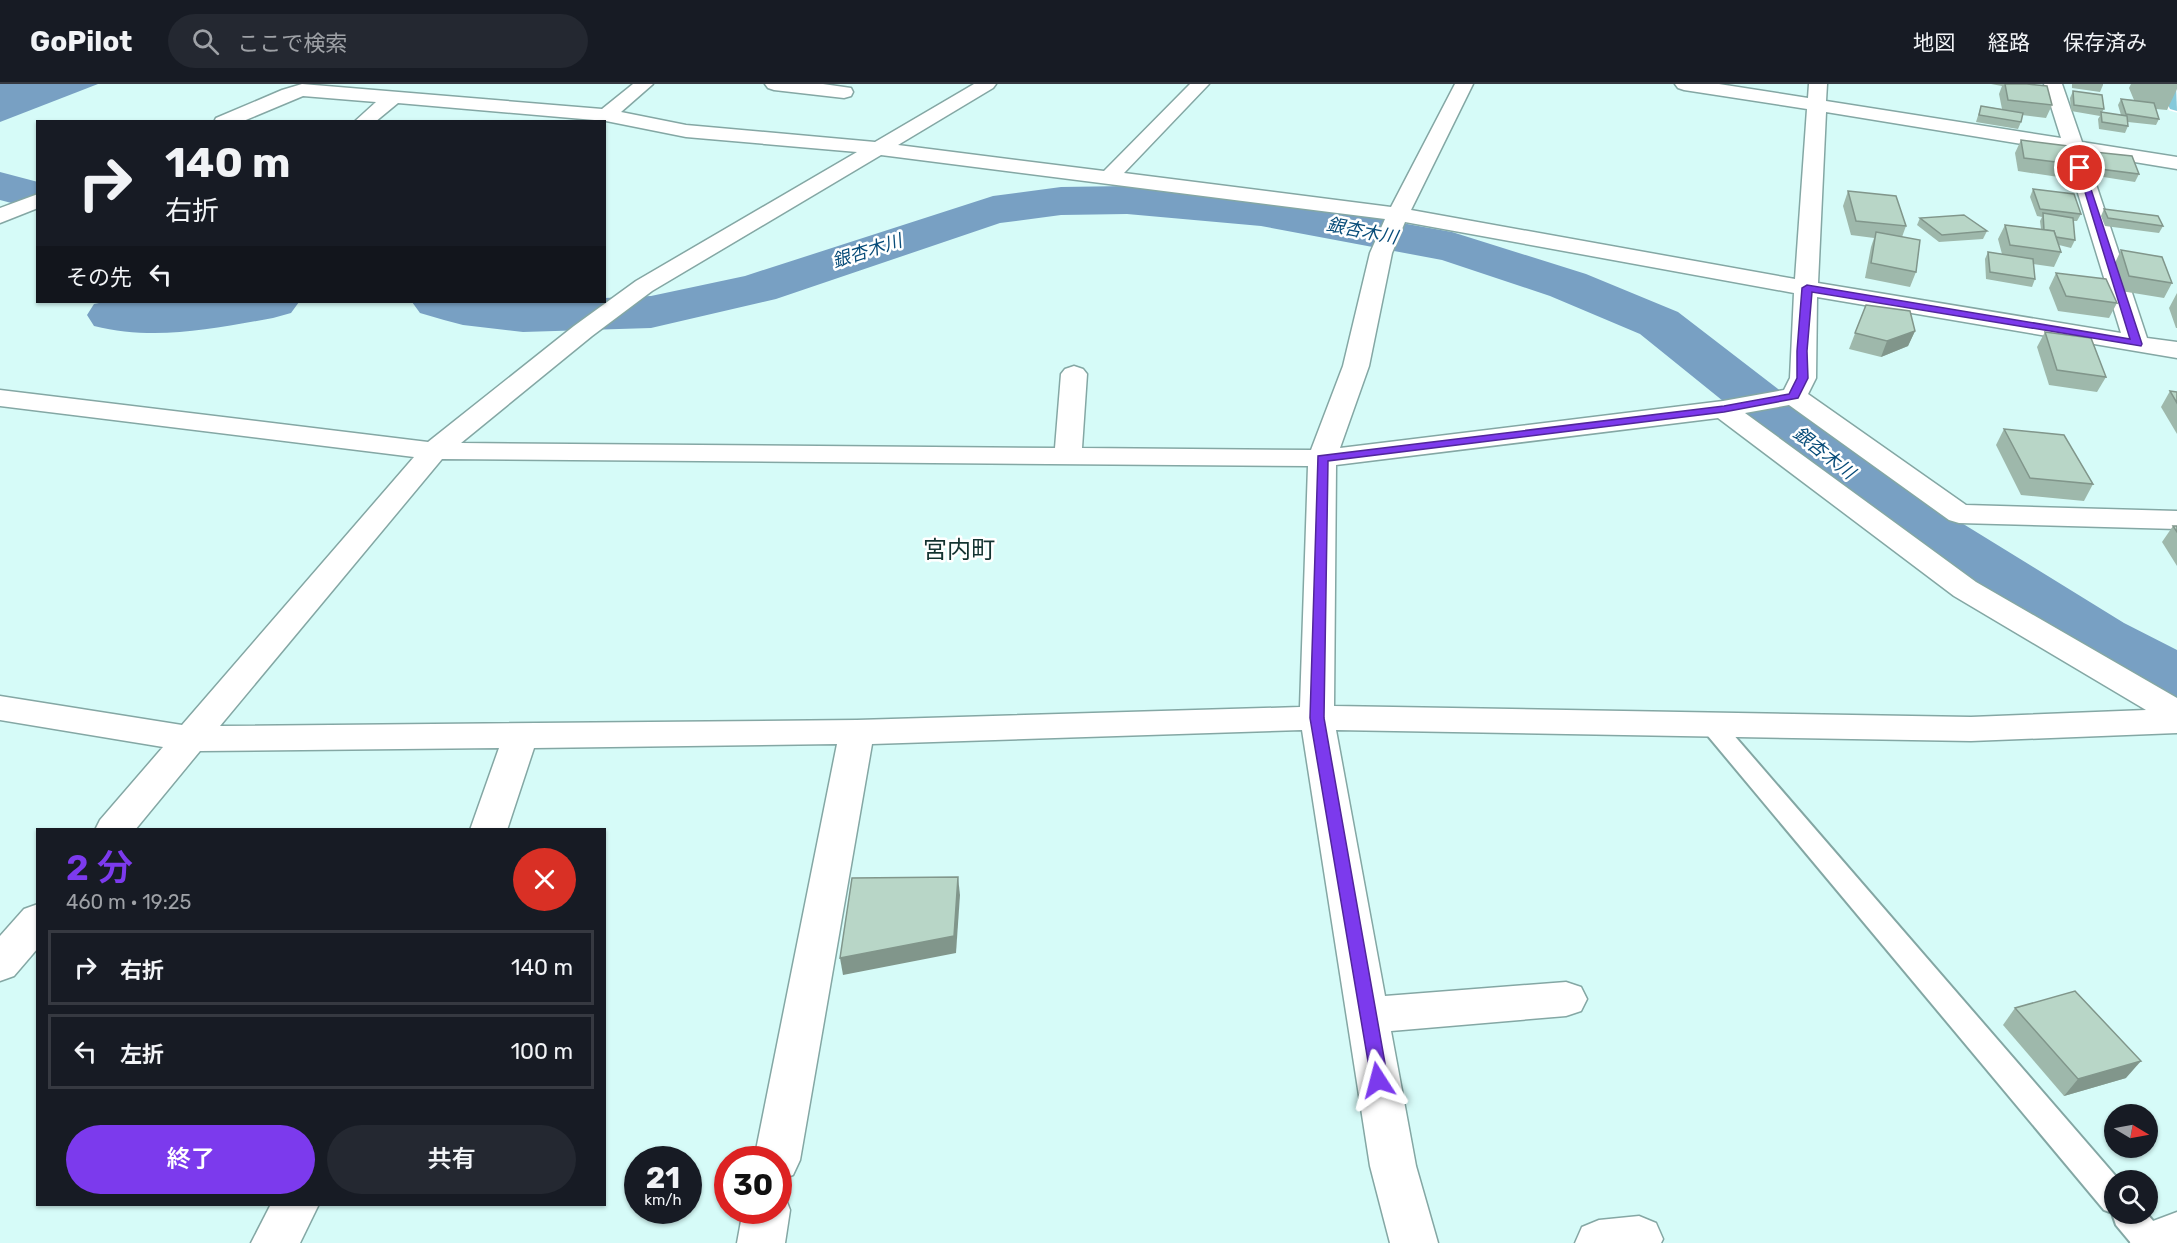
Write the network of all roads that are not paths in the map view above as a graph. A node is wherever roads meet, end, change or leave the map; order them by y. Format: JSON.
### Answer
{"nodes":[{"id":1,"x":644,"y":84,"type":"edge"},
{"id":2,"x":774,"y":84,"type":"edge"},
{"id":3,"x":987,"y":84,"type":"edge"},
{"id":4,"x":1200,"y":84,"type":"edge"},
{"id":5,"x":1464,"y":84,"type":"edge"},
{"id":6,"x":1684,"y":84,"type":"edge"},
{"id":7,"x":2053,"y":84,"type":"edge"},
{"id":8,"x":2167,"y":84,"type":"edge"},
{"id":9,"x":844,"y":92,"type":"dead end"},
{"id":10,"x":1817,"y":94,"type":"edge"},
{"id":11,"x":394,"y":97,"type":"junction"},
{"id":12,"x":2177,"y":105,"type":"edge"},
{"id":13,"x":554,"y":110,"type":"junction"},
{"id":14,"x":606,"y":115,"type":"junction"},
{"id":15,"x":227,"y":120,"type":"edge"},
{"id":16,"x":365,"y":120,"type":"edge"},
{"id":17,"x":536,"y":120,"type":"edge"},
{"id":18,"x":2073,"y":146,"type":"junction"},
{"id":19,"x":877,"y":148,"type":"junction"},
{"id":20,"x":2177,"y":163,"type":"edge"},
{"id":21,"x":1109,"y":177,"type":"junction"},
{"id":22,"x":33,"y":202,"type":"edge"},
{"id":23,"x":1398,"y":214,"type":"junction"},
{"id":24,"x":0,"y":216,"type":"edge"},
{"id":25,"x":1807,"y":288,"type":"junction"},
{"id":26,"x":2137,"y":344,"type":"junction"},
{"id":27,"x":2177,"y":350,"type":"edge"},
{"id":28,"x":1074,"y":374,"type":"dead end"},
{"id":29,"x":1794,"y":396,"type":"junction"},
{"id":30,"x":0,"y":398,"type":"edge"},
{"id":31,"x":1724,"y":409,"type":"junction"},
{"id":32,"x":434,"y":451,"type":"junction"},
{"id":33,"x":1068,"y":456,"type":"junction"},
{"id":34,"x":1322,"y":458,"type":"junction"},
{"id":35,"x":2177,"y":520,"type":"edge"},
{"id":36,"x":0,"y":708,"type":"edge"},
{"id":37,"x":2177,"y":713,"type":"edge"},
{"id":38,"x":1317,"y":718,"type":"junction"},
{"id":39,"x":2177,"y":721,"type":"edge"},
{"id":40,"x":1711,"y":724,"type":"junction"},
{"id":41,"x":857,"y":732,"type":"junction"},
{"id":42,"x":521,"y":736,"type":"junction"},
{"id":43,"x":189,"y":740,"type":"junction"},
{"id":44,"x":115,"y":828,"type":"edge"},
{"id":45,"x":489,"y":828,"type":"edge"},
{"id":46,"x":36,"y":922,"type":"edge"},
{"id":47,"x":0,"y":964,"type":"edge"},
{"id":48,"x":1566,"y":999,"type":"dead end"},
{"id":49,"x":1368,"y":1015,"type":"junction"},
{"id":50,"x":780,"y":1146,"type":"edge"},
{"id":51,"x":2104,"y":1186,"type":"edge"},
{"id":52,"x":295,"y":1206,"type":"edge"},
{"id":53,"x":764,"y":1224,"type":"edge"},
{"id":54,"x":2136,"y":1224,"type":"edge"},
{"id":55,"x":2177,"y":1235,"type":"edge"},
{"id":56,"x":275,"y":1243,"type":"edge"},
{"id":57,"x":761,"y":1243,"type":"edge"},
{"id":58,"x":1414,"y":1243,"type":"edge"},
{"id":59,"x":2153,"y":1243,"type":"edge"}],
"edges":[{"from":1,"to":14,"type":"street"},
{"from":2,"to":9,"type":"street"},
{"from":3,"to":19,"type":"street"},
{"from":4,"to":21,"type":"street"},
{"from":5,"to":23,"type":"street"},
{"from":6,"to":10,"type":"street"},
{"from":7,"to":18,"type":"street"},
{"from":8,"to":12,"type":"main road"},
{"from":10,"to":18,"type":"street"},
{"from":10,"to":25,"type":"street"},
{"from":11,"to":13,"type":"street"},
{"from":11,"to":15,"type":"street"},
{"from":11,"to":16,"type":"street"},
{"from":13,"to":14,"type":"street"},
{"from":13,"to":17,"type":"street"},
{"from":14,"to":19,"type":"street"},
{"from":18,"to":20,"type":"street"},
{"from":18,"to":26,"type":"street"},
{"from":19,"to":21,"type":"street"},
{"from":19,"to":32,"type":"street"},
{"from":21,"to":23,"type":"street"},
{"from":22,"to":24,"type":"street"},
{"from":23,"to":25,"type":"street"},
{"from":23,"to":34,"type":"street"},
{"from":25,"to":26,"type":"street"},
{"from":25,"to":29,"type":"street"},
{"from":26,"to":27,"type":"street"},
{"from":28,"to":33,"type":"street"},
{"from":29,"to":31,"type":"street"},
{"from":29,"to":35,"type":"street"},
{"from":30,"to":32,"type":"street"},
{"from":31,"to":34,"type":"street"},
{"from":31,"to":37,"type":"street"},
{"from":32,"to":33,"type":"street"},
{"from":32,"to":43,"type":"street"},
{"from":33,"to":34,"type":"street"},
{"from":34,"to":38,"type":"street"},
{"from":36,"to":43,"type":"street"},
{"from":38,"to":40,"type":"street"},
{"from":38,"to":41,"type":"street"},
{"from":38,"to":49,"type":"street"},
{"from":39,"to":40,"type":"street"},
{"from":40,"to":51,"type":"lane"},
{"from":41,"to":42,"type":"street"},
{"from":41,"to":50,"type":"street"},
{"from":42,"to":43,"type":"street"},
{"from":42,"to":45,"type":"street"},
{"from":43,"to":44,"type":"street"},
{"from":46,"to":47,"type":"street"},
{"from":48,"to":49,"type":"street"},
{"from":49,"to":58,"type":"street"},
{"from":52,"to":56,"type":"street"},
{"from":53,"to":57,"type":"street"},
{"from":54,"to":59,"type":"lane"},
{"from":55,"to":59,"type":"street"}]}
